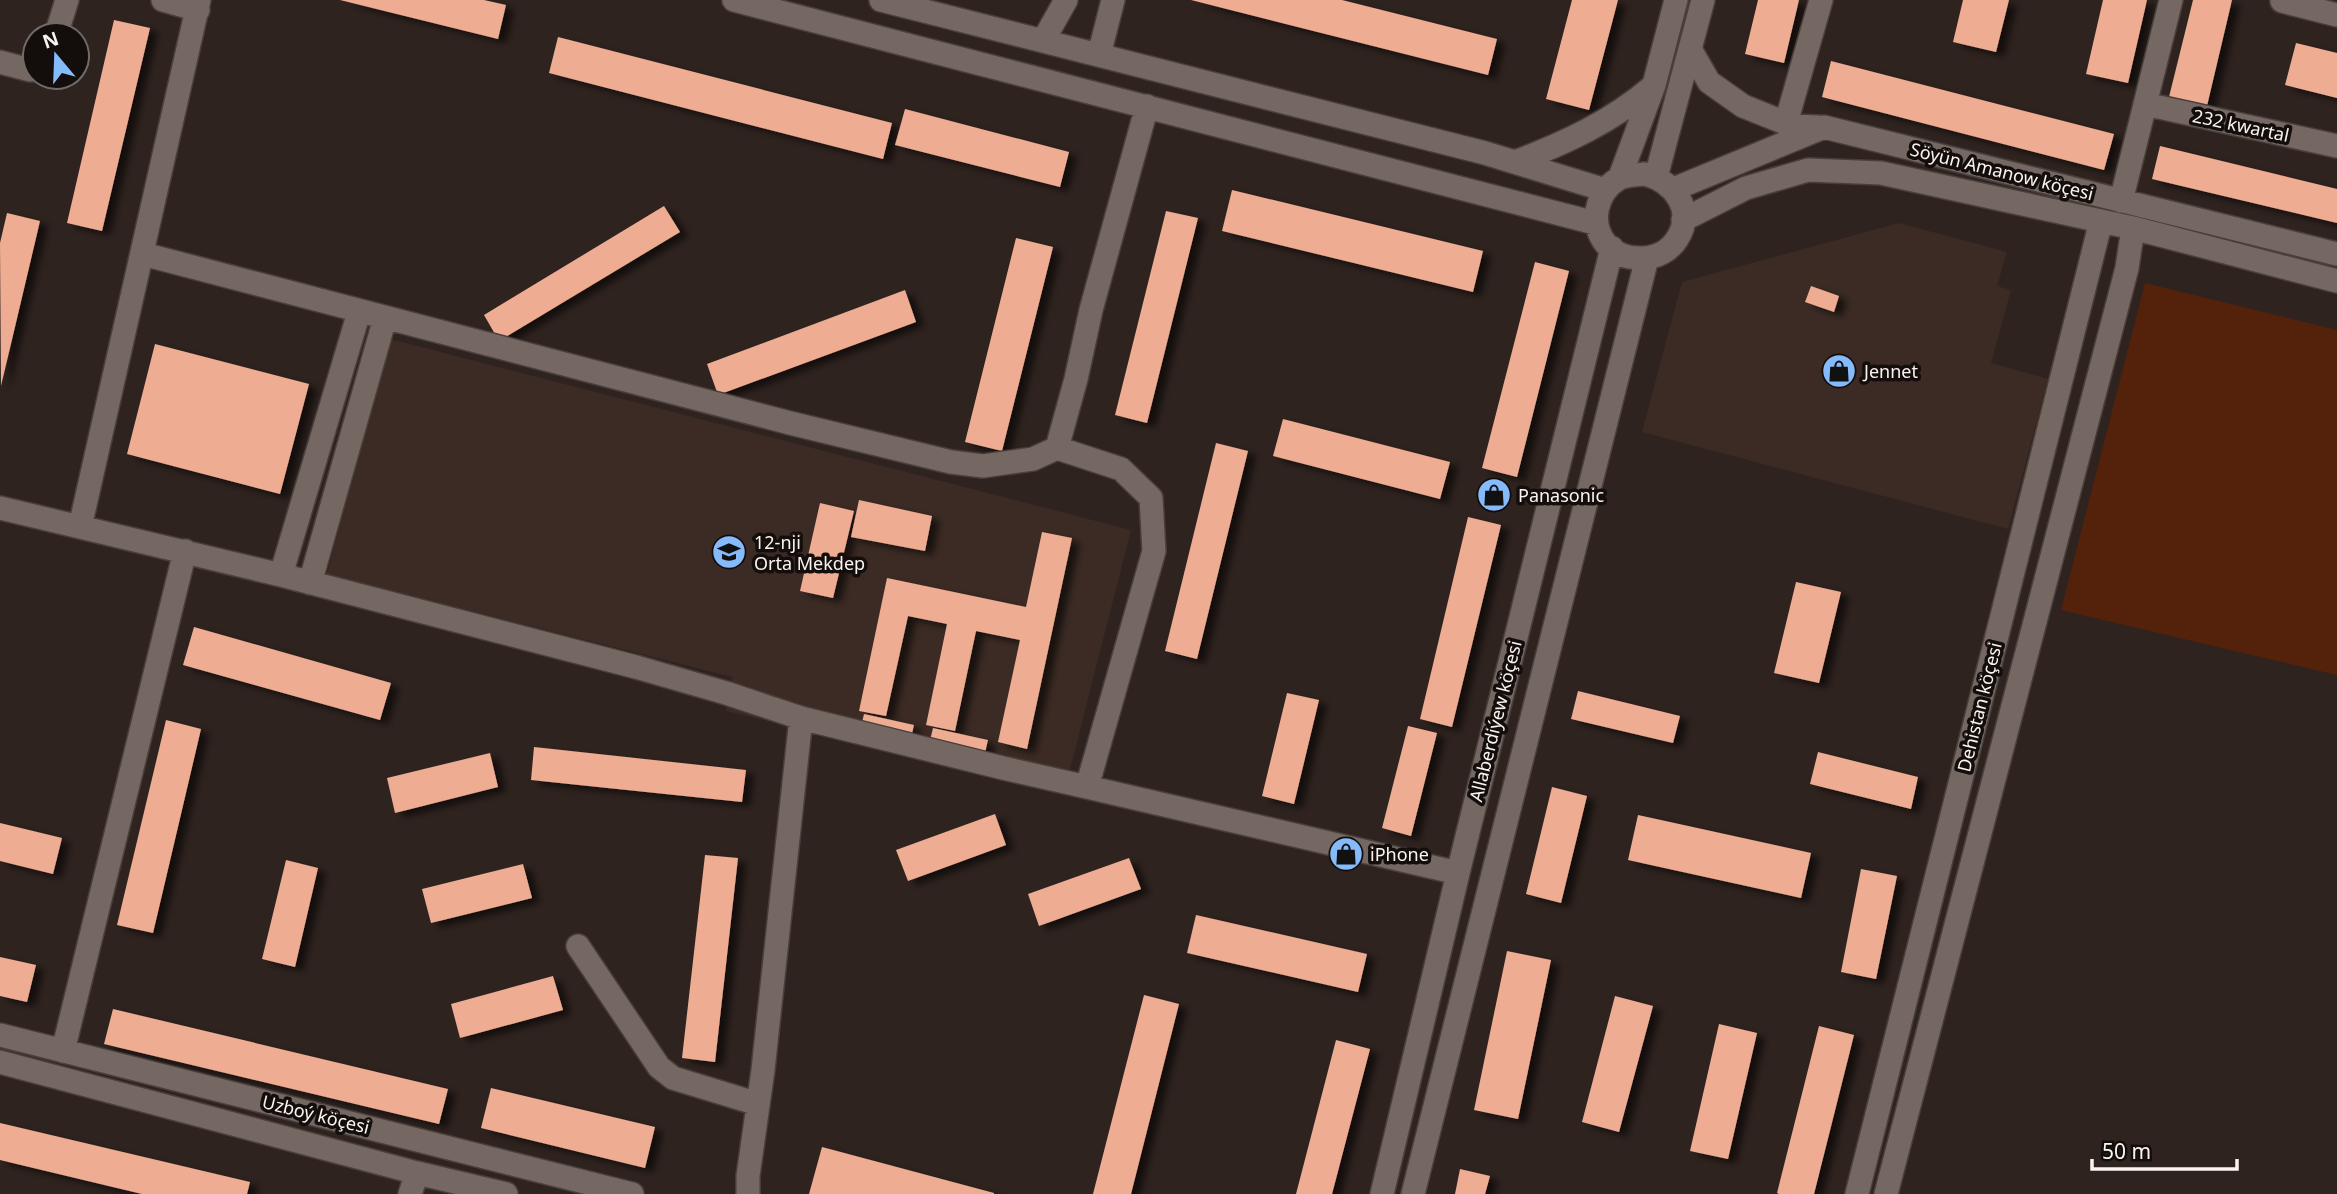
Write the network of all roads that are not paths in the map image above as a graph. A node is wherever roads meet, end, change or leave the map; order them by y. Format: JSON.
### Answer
{"nodes":[{"id":1,"x":67,"y":0,"type":"edge"},
{"id":2,"x":163,"y":0,"type":"edge"},
{"id":3,"x":734,"y":0,"type":"edge"},
{"id":4,"x":881,"y":0,"type":"edge"},
{"id":5,"x":1066,"y":0,"type":"edge"},
{"id":6,"x":1113,"y":0,"type":"edge"},
{"id":7,"x":1676,"y":0,"type":"edge"},
{"id":8,"x":1703,"y":0,"type":"edge"},
{"id":9,"x":1821,"y":0,"type":"edge"},
{"id":10,"x":2171,"y":0,"type":"edge"},
{"id":11,"x":2282,"y":1,"type":"edge"},
{"id":12,"x":199,"y":5,"type":"edge"},
{"id":13,"x":2337,"y":15,"type":"edge"},
{"id":14,"x":60,"y":21,"type":"edge"},
{"id":15,"x":1043,"y":41,"type":"junction"},
{"id":16,"x":1690,"y":49,"type":"junction"},
{"id":17,"x":1099,"y":55,"type":"junction"},
{"id":18,"x":0,"y":62,"type":"edge"},
{"id":19,"x":21,"y":68,"type":"edge"},
{"id":20,"x":1654,"y":85,"type":"junction"},
{"id":21,"x":2145,"y":104,"type":"junction"},
{"id":22,"x":1147,"y":106,"type":"junction"},
{"id":23,"x":1786,"y":123,"type":"junction"},
{"id":24,"x":1825,"y":127,"type":"junction"},
{"id":25,"x":2337,"y":146,"type":"edge"},
{"id":26,"x":1515,"y":162,"type":"junction"},
{"id":27,"x":1613,"y":183,"type":"junction"},
{"id":28,"x":1665,"y":183,"type":"junction"},
{"id":29,"x":2122,"y":201,"type":"junction"},
{"id":30,"x":1683,"y":220,"type":"junction"},
{"id":31,"x":2101,"y":221,"type":"junction"},
{"id":32,"x":1595,"y":223,"type":"junction"},
{"id":33,"x":2133,"y":228,"type":"junction"},
{"id":34,"x":1612,"y":248,"type":"junction"},
{"id":35,"x":143,"y":254,"type":"junction"},
{"id":36,"x":2337,"y":254,"type":"edge"},
{"id":37,"x":1647,"y":258,"type":"junction"},
{"id":38,"x":2337,"y":281,"type":"edge"},
{"id":39,"x":359,"y":312,"type":"junction"},
{"id":40,"x":385,"y":318,"type":"junction"},
{"id":41,"x":1057,"y":448,"type":"junction"},
{"id":42,"x":0,"y":508,"type":"edge"},
{"id":43,"x":80,"y":527,"type":"junction"},
{"id":44,"x":185,"y":551,"type":"junction"},
{"id":45,"x":281,"y":575,"type":"junction"},
{"id":46,"x":310,"y":583,"type":"junction"},
{"id":47,"x":801,"y":718,"type":"junction"},
{"id":48,"x":1087,"y":786,"type":"junction"},
{"id":49,"x":1458,"y":873,"type":"junction"},
{"id":50,"x":578,"y":946,"type":"dead end"},
{"id":51,"x":0,"y":1035,"type":"edge"},
{"id":52,"x":63,"y":1051,"type":"junction"},
{"id":53,"x":0,"y":1062,"type":"edge"},
{"id":54,"x":758,"y":1104,"type":"junction"},
{"id":55,"x":413,"y":1184,"type":"edge"},
{"id":56,"x":506,"y":1194,"type":"edge"},
{"id":57,"x":632,"y":1194,"type":"edge"},
{"id":58,"x":748,"y":1194,"type":"edge"},
{"id":59,"x":1382,"y":1194,"type":"edge"},
{"id":60,"x":1413,"y":1194,"type":"edge"},
{"id":61,"x":1857,"y":1194,"type":"edge"},
{"id":62,"x":1886,"y":1194,"type":"edge"}],
"edges":[{"from":1,"to":14,"type":"street"},
{"from":2,"to":12,"type":"street"},
{"from":3,"to":22,"type":"street"},
{"from":4,"to":15,"type":"street"},
{"from":5,"to":15,"type":"street"},
{"from":6,"to":17,"type":"street"},
{"from":7,"to":20,"type":"street"},
{"from":8,"to":16,"type":"street"},
{"from":9,"to":23,"type":"street"},
{"from":10,"to":21,"type":"street"},
{"from":11,"to":13,"type":"street"},
{"from":12,"to":35,"type":"street"},
{"from":15,"to":17,"type":"street"},
{"from":16,"to":23,"type":"street","name":"Söyün Amanow köçesi"},
{"from":16,"to":28,"type":"street"},
{"from":17,"to":26,"type":"street"},
{"from":18,"to":19,"type":"street"},
{"from":20,"to":26,"type":"street"},
{"from":20,"to":27,"type":"street"},
{"from":21,"to":25,"type":"street","name":"232 kwartal"},
{"from":21,"to":29,"type":"street"},
{"from":22,"to":32,"type":"street"},
{"from":22,"to":41,"type":"street"},
{"from":23,"to":24,"type":"street","name":"Söyün Amanow köçesi"},
{"from":24,"to":28,"type":"street"},
{"from":24,"to":29,"type":"street","name":"Söyün Amanow köçesi"},
{"from":26,"to":27,"type":"street"},
{"from":27,"to":28,"type":"street"},
{"from":27,"to":32,"type":"street"},
{"from":28,"to":30,"type":"street"},
{"from":29,"to":36,"type":"street","name":"Söyün Amanow köçesi"},
{"from":30,"to":31,"type":"street","name":"Söyün Amanow köçesi"},
{"from":30,"to":37,"type":"street"},
{"from":31,"to":33,"type":"street","name":"Söyün Amanow köçesi"},
{"from":31,"to":61,"type":"street","name":"Dehistan köçesi"},
{"from":32,"to":34,"type":"street"},
{"from":33,"to":38,"type":"street","name":"Söyün Amanow köçesi"},
{"from":33,"to":62,"type":"street","name":"Dehistan köçesi"},
{"from":34,"to":37,"type":"street"},
{"from":34,"to":49,"type":"street","name":"Allaberdiýew köçesi"},
{"from":35,"to":39,"type":"street"},
{"from":35,"to":43,"type":"street"},
{"from":37,"to":60,"type":"street","name":"Allaberdiýew köçesi"},
{"from":39,"to":40,"type":"street"},
{"from":39,"to":45,"type":"street"},
{"from":40,"to":41,"type":"street"},
{"from":40,"to":46,"type":"street"},
{"from":41,"to":48,"type":"street"},
{"from":42,"to":43,"type":"street"},
{"from":43,"to":44,"type":"street"},
{"from":44,"to":45,"type":"street"},
{"from":44,"to":52,"type":"street"},
{"from":45,"to":46,"type":"street"},
{"from":46,"to":47,"type":"street"},
{"from":47,"to":48,"type":"street"},
{"from":47,"to":54,"type":"street"},
{"from":48,"to":49,"type":"street"},
{"from":49,"to":59,"type":"street","name":"Allaberdiýew köçesi"},
{"from":50,"to":54,"type":"street"},
{"from":51,"to":52,"type":"street","name":"Uzboý köçesi"},
{"from":52,"to":57,"type":"street","name":"Uzboý köçesi"},
{"from":53,"to":55,"type":"street","name":"Uzboý köçesi"},
{"from":54,"to":58,"type":"street"},
{"from":55,"to":56,"type":"street","name":"Uzboý köçesi"}]}
